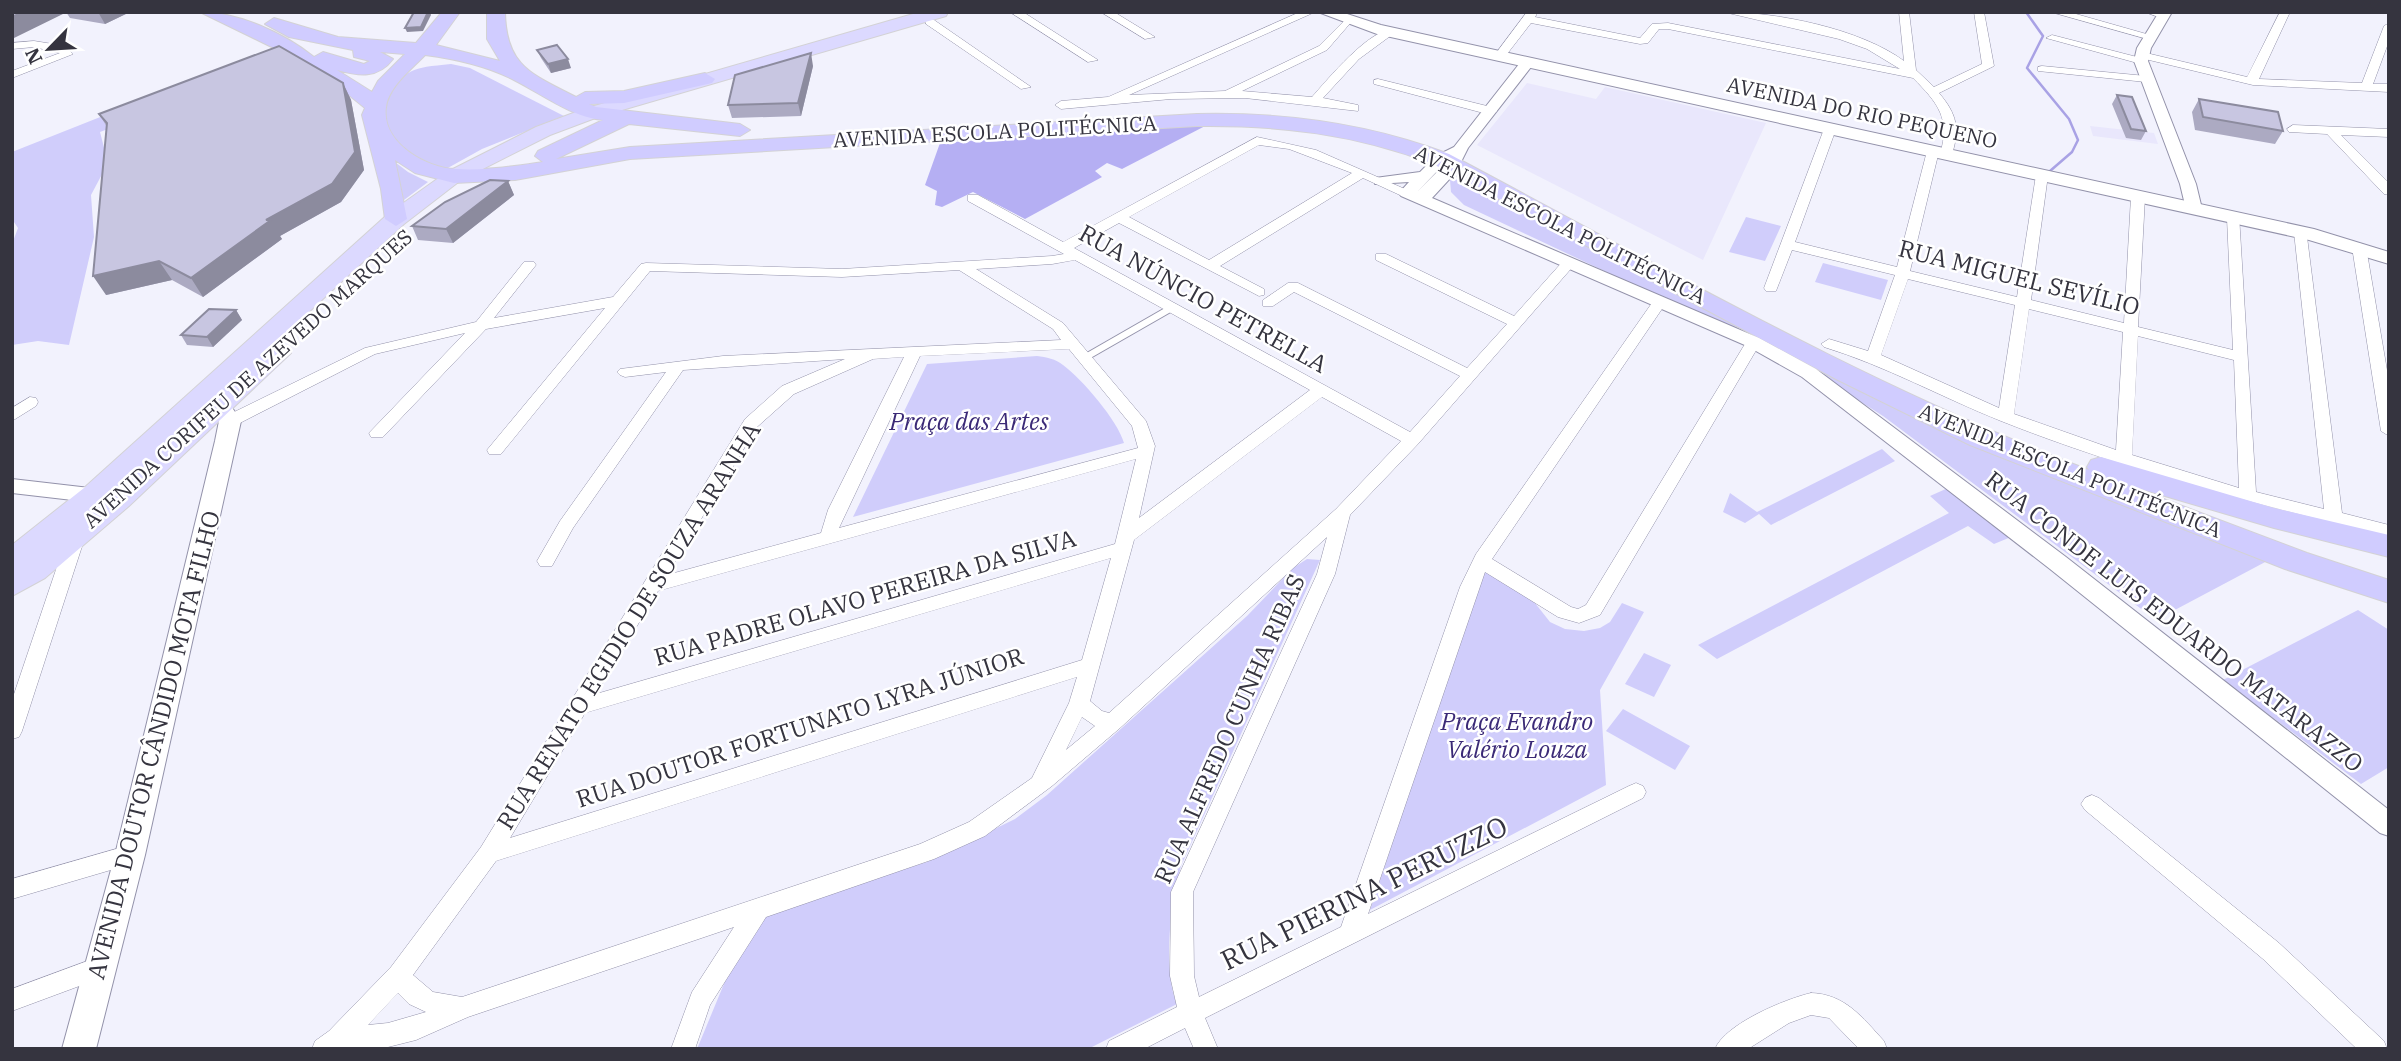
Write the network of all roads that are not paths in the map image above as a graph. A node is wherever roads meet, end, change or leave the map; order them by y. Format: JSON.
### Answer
{"nodes":[{"id":1,"x":209,"y":12,"type":"edge"},
{"id":2,"x":250,"y":12,"type":"edge"},
{"id":3,"x":451,"y":12,"type":"edge"},
{"id":4,"x":496,"y":12,"type":"edge"},
{"id":5,"x":1015,"y":12,"type":"edge"},
{"id":6,"x":1107,"y":12,"type":"edge"},
{"id":7,"x":1310,"y":12,"type":"edge"},
{"id":8,"x":1325,"y":12,"type":"edge"},
{"id":9,"x":1729,"y":12,"type":"edge"},
{"id":10,"x":1815,"y":12,"type":"edge"},
{"id":11,"x":1904,"y":12,"type":"edge"},
{"id":12,"x":1979,"y":12,"type":"edge"},
{"id":13,"x":2056,"y":12,"type":"edge"},
{"id":14,"x":2285,"y":12,"type":"edge"},
{"id":15,"x":962,"y":13,"type":"edge"},
{"id":16,"x":2160,"y":13,"type":"edge"},
{"id":17,"x":1531,"y":15,"type":"edge"},
{"id":18,"x":935,"y":17,"type":"edge"},
{"id":19,"x":1348,"y":20,"type":"junction"},
{"id":20,"x":2389,"y":26,"type":"edge"},
{"id":21,"x":1815,"y":30,"type":"junction"},
{"id":22,"x":1388,"y":32,"type":"junction"},
{"id":23,"x":303,"y":37,"type":"junction"},
{"id":24,"x":1149,"y":37,"type":"dead end"},
{"id":25,"x":2151,"y":37,"type":"junction"},
{"id":26,"x":2052,"y":38,"type":"dead end"},
{"id":27,"x":12,"y":46,"type":"edge"},
{"id":28,"x":419,"y":50,"type":"junction"},
{"id":29,"x":1500,"y":56,"type":"junction"},
{"id":30,"x":299,"y":57,"type":"junction"},
{"id":31,"x":475,"y":58,"type":"junction"},
{"id":32,"x":2141,"y":58,"type":"junction"},
{"id":33,"x":1092,"y":60,"type":"dead end"},
{"id":34,"x":1528,"y":62,"type":"junction"},
{"id":35,"x":2042,"y":69,"type":"dead end"},
{"id":36,"x":399,"y":71,"type":"junction"},
{"id":37,"x":1914,"y":73,"type":"junction"},
{"id":38,"x":518,"y":74,"type":"junction"},
{"id":39,"x":12,"y":75,"type":"edge"},
{"id":40,"x":705,"y":79,"type":"junction"},
{"id":41,"x":2146,"y":79,"type":"junction"},
{"id":42,"x":1378,"y":82,"type":"dead end"},
{"id":43,"x":2253,"y":82,"type":"junction"},
{"id":44,"x":2366,"y":87,"type":"junction"},
{"id":45,"x":1025,"y":88,"type":"dead end"},
{"id":46,"x":2389,"y":88,"type":"edge"},
{"id":47,"x":1933,"y":92,"type":"junction"},
{"id":48,"x":1227,"y":94,"type":"junction"},
{"id":49,"x":679,"y":96,"type":"junction"},
{"id":50,"x":563,"y":98,"type":"junction"},
{"id":51,"x":1316,"y":99,"type":"junction"},
{"id":52,"x":1105,"y":101,"type":"junction"},
{"id":53,"x":1061,"y":106,"type":"dead end"},
{"id":54,"x":375,"y":107,"type":"junction"},
{"id":55,"x":1354,"y":107,"type":"dead end"},
{"id":56,"x":1491,"y":111,"type":"junction"},
{"id":57,"x":591,"y":113,"type":"junction"},
{"id":58,"x":624,"y":118,"type":"junction"},
{"id":59,"x":682,"y":126,"type":"junction"},
{"id":60,"x":1830,"y":129,"type":"junction"},
{"id":61,"x":2293,"y":129,"type":"dead end"},
{"id":62,"x":2331,"y":131,"type":"junction"},
{"id":63,"x":2389,"y":133,"type":"edge"},
{"id":64,"x":554,"y":152,"type":"junction"},
{"id":65,"x":1939,"y":153,"type":"junction"},
{"id":66,"x":1442,"y":167,"type":"junction"},
{"id":67,"x":515,"y":173,"type":"junction"},
{"id":68,"x":1361,"y":173,"type":"junction"},
{"id":69,"x":2042,"y":175,"type":"junction"},
{"id":70,"x":454,"y":176,"type":"junction"},
{"id":71,"x":1380,"y":181,"type":"junction"},
{"id":72,"x":2389,"y":191,"type":"edge"},
{"id":73,"x":1414,"y":196,"type":"junction"},
{"id":74,"x":2138,"y":197,"type":"junction"},
{"id":75,"x":973,"y":198,"type":"dead end"},
{"id":76,"x":2194,"y":209,"type":"junction"},
{"id":77,"x":1455,"y":213,"type":"junction"},
{"id":78,"x":1118,"y":217,"type":"junction"},
{"id":79,"x":2234,"y":218,"type":"junction"},
{"id":80,"x":396,"y":219,"type":"junction"},
{"id":81,"x":2301,"y":232,"type":"junction"},
{"id":82,"x":1786,"y":244,"type":"junction"},
{"id":83,"x":2359,"y":247,"type":"junction"},
{"id":84,"x":1063,"y":248,"type":"junction"},
{"id":85,"x":1079,"y":255,"type":"junction"},
{"id":86,"x":1381,"y":257,"type":"dead end"},
{"id":87,"x":2389,"y":258,"type":"edge"},
{"id":88,"x":1569,"y":263,"type":"junction"},
{"id":89,"x":529,"y":265,"type":"dead end"},
{"id":90,"x":1211,"y":265,"type":"junction"},
{"id":91,"x":962,"y":266,"type":"junction"},
{"id":92,"x":1903,"y":273,"type":"junction"},
{"id":93,"x":1771,"y":288,"type":"dead end"},
{"id":94,"x":1720,"y":289,"type":"junction"},
{"id":95,"x":1667,"y":293,"type":"junction"},
{"id":96,"x":617,"y":301,"type":"junction"},
{"id":97,"x":2024,"y":303,"type":"junction"},
{"id":98,"x":1172,"y":307,"type":"junction"},
{"id":99,"x":1515,"y":322,"type":"junction"},
{"id":100,"x":481,"y":325,"type":"junction"},
{"id":101,"x":2130,"y":330,"type":"junction"},
{"id":102,"x":1753,"y":342,"type":"junction"},
{"id":103,"x":1829,"y":344,"type":"junction"},
{"id":104,"x":915,"y":350,"type":"junction"},
{"id":105,"x":1076,"y":351,"type":"junction"},
{"id":106,"x":870,"y":354,"type":"junction"},
{"id":107,"x":2241,"y":357,"type":"junction"},
{"id":108,"x":1873,"y":358,"type":"junction"},
{"id":109,"x":678,"y":366,"type":"junction"},
{"id":110,"x":625,"y":372,"type":"dead end"},
{"id":111,"x":1469,"y":375,"type":"junction"},
{"id":112,"x":1321,"y":390,"type":"junction"},
{"id":113,"x":30,"y":402,"type":"dead end"},
{"id":114,"x":12,"y":416,"type":"edge"},
{"id":115,"x":2006,"y":416,"type":"junction"},
{"id":116,"x":214,"y":420,"type":"junction"},
{"id":117,"x":2389,"y":431,"type":"edge"},
{"id":118,"x":377,"y":433,"type":"dead end"},
{"id":119,"x":1412,"y":440,"type":"junction"},
{"id":120,"x":495,"y":450,"type":"dead end"},
{"id":121,"x":1146,"y":451,"type":"junction"},
{"id":122,"x":2124,"y":458,"type":"junction"},
{"id":123,"x":12,"y":486,"type":"edge"},
{"id":124,"x":2248,"y":496,"type":"junction"},
{"id":125,"x":107,"y":497,"type":"junction"},
{"id":126,"x":1342,"y":513,"type":"junction"},
{"id":127,"x":2334,"y":518,"type":"junction"},
{"id":128,"x":77,"y":534,"type":"junction"},
{"id":129,"x":2386,"y":534,"type":"edge"},
{"id":130,"x":830,"y":537,"type":"junction"},
{"id":131,"x":1125,"y":542,"type":"junction"},
{"id":132,"x":12,"y":561,"type":"edge"},
{"id":133,"x":546,"y":561,"type":"dead end"},
{"id":134,"x":1482,"y":561,"type":"junction"},
{"id":135,"x":12,"y":585,"type":"edge"},
{"id":136,"x":654,"y":585,"type":"junction"},
{"id":137,"x":2389,"y":592,"type":"edge"},
{"id":138,"x":1087,"y":666,"type":"junction"},
{"id":139,"x":579,"y":707,"type":"junction"},
{"id":140,"x":1075,"y":711,"type":"junction"},
{"id":141,"x":1113,"y":722,"type":"junction"},
{"id":142,"x":12,"y":732,"type":"edge"},
{"id":143,"x":1097,"y":736,"type":"junction"},
{"id":144,"x":1039,"y":784,"type":"junction"},
{"id":145,"x":1636,"y":792,"type":"dead end"},
{"id":146,"x":2092,"y":804,"type":"dead end"},
{"id":147,"x":2389,"y":825,"type":"edge"},
{"id":148,"x":489,"y":854,"type":"junction"},
{"id":149,"x":130,"y":855,"type":"junction"},
{"id":150,"x":12,"y":889,"type":"edge"},
{"id":151,"x":758,"y":909,"type":"junction"},
{"id":152,"x":1350,"y":933,"type":"junction"},
{"id":153,"x":101,"y":967,"type":"junction"},
{"id":154,"x":399,"y":975,"type":"junction"},
{"id":155,"x":12,"y":1000,"type":"edge"},
{"id":156,"x":464,"y":1007,"type":"junction"},
{"id":157,"x":1190,"y":1011,"type":"junction"},
{"id":158,"x":331,"y":1044,"type":"edge"},
{"id":159,"x":79,"y":1049,"type":"edge"},
{"id":160,"x":683,"y":1049,"type":"edge"},
{"id":161,"x":1118,"y":1049,"type":"edge"},
{"id":162,"x":1206,"y":1049,"type":"edge"},
{"id":163,"x":1727,"y":1049,"type":"edge"},
{"id":164,"x":1875,"y":1049,"type":"edge"},
{"id":165,"x":2375,"y":1049,"type":"edge"}],
"edges":[{"from":1,"to":30,"type":"highway"},
{"from":2,"to":23,"type":"highway"},
{"from":3,"to":28,"type":"highway"},
{"from":4,"to":38,"type":"highway","name":"AVENIDA ESCOLA POLITÉCNICA"},
{"from":5,"to":33,"type":"street"},
{"from":6,"to":24,"type":"street"},
{"from":7,"to":52,"type":"street"},
{"from":8,"to":19,"type":"main road","name":"AVENIDA DO RIO PEQUENO"},
{"from":9,"to":21,"type":"street"},
{"from":10,"to":21,"type":"street"},
{"from":11,"to":37,"type":"street"},
{"from":12,"to":47,"type":"street"},
{"from":13,"to":25,"type":"street"},
{"from":14,"to":43,"type":"street"},
{"from":15,"to":18,"type":"main road","name":"AVENIDA CORIFEU DE AZEVEDO MARQUES"},
{"from":16,"to":25,"type":"street"},
{"from":17,"to":29,"type":"street"},
{"from":17,"to":37,"type":"street"},
{"from":18,"to":40,"type":"main road","name":"AVENIDA CORIFEU DE AZEVEDO MARQUES"},
{"from":18,"to":45,"type":"street"},
{"from":18,"to":49,"type":"main road","name":"AVENIDA CORIFEU DE AZEVEDO MARQUES"},
{"from":19,"to":22,"type":"main road","name":"AVENIDA DO RIO PEQUENO"},
{"from":19,"to":48,"type":"street"},
{"from":20,"to":44,"type":"street"},
{"from":21,"to":37,"type":"street"},
{"from":22,"to":29,"type":"main road","name":"AVENIDA DO RIO PEQUENO"},
{"from":22,"to":51,"type":"street"},
{"from":23,"to":28,"type":"highway"},
{"from":23,"to":30,"type":"highway"},
{"from":25,"to":32,"type":"street"},
{"from":26,"to":32,"type":"street"},
{"from":27,"to":39,"type":"street"},
{"from":28,"to":31,"type":"highway"},
{"from":28,"to":36,"type":"highway"},
{"from":29,"to":34,"type":"main road","name":"AVENIDA DO RIO PEQUENO"},
{"from":30,"to":54,"type":"highway"},
{"from":31,"to":36,"type":"highway"},
{"from":31,"to":38,"type":"highway"},
{"from":32,"to":41,"type":"street"},
{"from":32,"to":43,"type":"street"},
{"from":34,"to":56,"type":"street"},
{"from":34,"to":60,"type":"main road","name":"AVENIDA DO RIO PEQUENO"},
{"from":35,"to":41,"type":"street"},
{"from":36,"to":54,"type":"highway"},
{"from":37,"to":47,"type":"street"},
{"from":38,"to":50,"type":"highway","name":"AVENIDA ESCOLA POLITÉCNICA"},
{"from":40,"to":50,"type":"highway"},
{"from":40,"to":57,"type":"main road","name":"AVENIDA CORIFEU DE AZEVEDO MARQUES"},
{"from":41,"to":76,"type":"street"},
{"from":42,"to":56,"type":"street"},
{"from":43,"to":44,"type":"street"},
{"from":44,"to":46,"type":"street"},
{"from":47,"to":65,"type":"street"},
{"from":48,"to":51,"type":"street"},
{"from":48,"to":52,"type":"street"},
{"from":49,"to":58,"type":"main road","name":"AVENIDA CORIFEU DE AZEVEDO MARQUES"},
{"from":49,"to":59,"type":"highway"},
{"from":50,"to":57,"type":"highway","name":"AVENIDA ESCOLA POLITÉCNICA"},
{"from":51,"to":55,"type":"street"},
{"from":52,"to":53,"type":"street"},
{"from":54,"to":70,"type":"highway","name":"AVENIDA ESCOLA POLITÉCNICA"},
{"from":54,"to":80,"type":"highway"},
{"from":56,"to":66,"type":"street"},
{"from":57,"to":58,"type":"highway","name":"AVENIDA ESCOLA POLITÉCNICA"},
{"from":57,"to":64,"type":"highway"},
{"from":57,"to":70,"type":"main road","name":"AVENIDA CORIFEU DE AZEVEDO MARQUES"},
{"from":58,"to":59,"type":"highway","name":"AVENIDA ESCOLA POLITÉCNICA"},
{"from":58,"to":64,"type":"highway","name":"AVENIDA CORIFEU DE AZEVEDO MARQUES"},
{"from":59,"to":66,"type":"highway","name":"AVENIDA ESCOLA POLITÉCNICA"},
{"from":60,"to":65,"type":"main road","name":"AVENIDA DO RIO PEQUENO"},
{"from":60,"to":82,"type":"street"},
{"from":61,"to":62,"type":"street"},
{"from":62,"to":63,"type":"street"},
{"from":62,"to":72,"type":"street"},
{"from":64,"to":67,"type":"highway","name":"AVENIDA CORIFEU DE AZEVEDO MARQUES"},
{"from":65,"to":69,"type":"main road","name":"AVENIDA DO RIO PEQUENO"},
{"from":65,"to":92,"type":"street"},
{"from":66,"to":67,"type":"highway","name":"AVENIDA ESCOLA POLITÉCNICA"},
{"from":66,"to":71,"type":"street"},
{"from":66,"to":73,"type":"street"},
{"from":66,"to":77,"type":"street"},
{"from":66,"to":94,"type":"highway","name":"AVENIDA ESCOLA POLITÉCNICA"},
{"from":66,"to":95,"type":"highway","name":"AVENIDA ESCOLA POLITÉCNICA"},
{"from":67,"to":70,"type":"highway","name":"AVENIDA ESCOLA POLITÉCNICA"},
{"from":67,"to":116,"type":"main road","name":"AVENIDA CORIFEU DE AZEVEDO MARQUES"},
{"from":68,"to":71,"type":"street","name":"RUA CONDE LUIS EDUARDO MATARAZZO"},
{"from":68,"to":78,"type":"street","name":"RUA CONDE LUIS EDUARDO MATARAZZO"},
{"from":68,"to":90,"type":"street"},
{"from":69,"to":74,"type":"main road","name":"AVENIDA DO RIO PEQUENO"},
{"from":69,"to":97,"type":"street"},
{"from":70,"to":80,"type":"main road","name":"AVENIDA CORIFEU DE AZEVEDO MARQUES"},
{"from":71,"to":73,"type":"street","name":"RUA CONDE LUIS EDUARDO MATARAZZO"},
{"from":73,"to":77,"type":"street","name":"RUA CONDE LUIS EDUARDO MATARAZZO"},
{"from":74,"to":76,"type":"main road","name":"AVENIDA DO RIO PEQUENO"},
{"from":74,"to":101,"type":"street"},
{"from":75,"to":84,"type":"street","name":"RUA NÚNCIO PETRELLA"},
{"from":76,"to":79,"type":"main road","name":"AVENIDA DO RIO PEQUENO"},
{"from":77,"to":88,"type":"street","name":"RUA CONDE LUIS EDUARDO MATARAZZO"},
{"from":78,"to":84,"type":"street"},
{"from":78,"to":90,"type":"street"},
{"from":79,"to":81,"type":"main road","name":"AVENIDA DO RIO PEQUENO"},
{"from":79,"to":107,"type":"street"},
{"from":80,"to":116,"type":"main road","name":"AVENIDA CORIFEU DE AZEVEDO MARQUES"},
{"from":81,"to":83,"type":"main road","name":"AVENIDA DO RIO PEQUENO"},
{"from":81,"to":127,"type":"street"},
{"from":82,"to":92,"type":"street","name":"RUA MIGUEL SEVÍLIO"},
{"from":82,"to":93,"type":"street"},
{"from":83,"to":87,"type":"main road","name":"AVENIDA DO RIO PEQUENO"},
{"from":83,"to":117,"type":"street"},
{"from":84,"to":85,"type":"street","name":"RUA NÚNCIO PETRELLA"},
{"from":85,"to":91,"type":"street"},
{"from":85,"to":98,"type":"street","name":"RUA NÚNCIO PETRELLA"},
{"from":86,"to":99,"type":"street"},
{"from":88,"to":95,"type":"street","name":"RUA CONDE LUIS EDUARDO MATARAZZO"},
{"from":88,"to":99,"type":"street"},
{"from":89,"to":100,"type":"street"},
{"from":90,"to":111,"type":"street"},
{"from":91,"to":96,"type":"street"},
{"from":91,"to":105,"type":"street"},
{"from":92,"to":97,"type":"street","name":"RUA MIGUEL SEVÍLIO"},
{"from":92,"to":108,"type":"street"},
{"from":94,"to":95,"type":"highway"},
{"from":94,"to":103,"type":"highway","name":"AVENIDA ESCOLA POLITÉCNICA"},
{"from":95,"to":102,"type":"street","name":"RUA CONDE LUIS EDUARDO MATARAZZO"},
{"from":95,"to":134,"type":"street"},
{"from":95,"to":137,"type":"highway","name":"AVENIDA ESCOLA POLITÉCNICA"},
{"from":96,"to":100,"type":"street"},
{"from":96,"to":120,"type":"street"},
{"from":97,"to":101,"type":"street","name":"RUA MIGUEL SEVÍLIO"},
{"from":97,"to":115,"type":"street"},
{"from":98,"to":105,"type":"street"},
{"from":98,"to":112,"type":"street","name":"RUA NÚNCIO PETRELLA"},
{"from":99,"to":111,"type":"street"},
{"from":100,"to":116,"type":"street"},
{"from":100,"to":118,"type":"street"},
{"from":101,"to":107,"type":"street","name":"RUA MIGUEL SEVÍLIO"},
{"from":101,"to":122,"type":"street"},
{"from":102,"to":134,"type":"street"},
{"from":102,"to":147,"type":"street","name":"RUA CONDE LUIS EDUARDO MATARAZZO"},
{"from":103,"to":108,"type":"street","name":"AVENIDA ESCOLA POLITÉCNICA"},
{"from":103,"to":129,"type":"highway","name":"AVENIDA ESCOLA POLITÉCNICA"},
{"from":104,"to":105,"type":"street","name":"RUA RENATO EGIDIO DE SOUZA ARANHA"},
{"from":104,"to":106,"type":"street","name":"RUA RENATO EGIDIO DE SOUZA ARANHA"},
{"from":104,"to":130,"type":"street"},
{"from":105,"to":121,"type":"street"},
{"from":106,"to":109,"type":"street"},
{"from":106,"to":136,"type":"street","name":"RUA RENATO EGIDIO DE SOUZA ARANHA"},
{"from":107,"to":124,"type":"street"},
{"from":108,"to":115,"type":"street","name":"AVENIDA ESCOLA POLITÉCNICA"},
{"from":109,"to":110,"type":"street"},
{"from":109,"to":133,"type":"street"},
{"from":111,"to":119,"type":"street"},
{"from":112,"to":119,"type":"street","name":"RUA NÚNCIO PETRELLA"},
{"from":112,"to":131,"type":"street"},
{"from":113,"to":114,"type":"street"},
{"from":115,"to":122,"type":"street","name":"AVENIDA ESCOLA POLITÉCNICA"},
{"from":116,"to":125,"type":"main road","name":"AVENIDA CORIFEU DE AZEVEDO MARQUES"},
{"from":116,"to":149,"type":"main road","name":"AVENIDA DOUTOR CÂNDIDO MOTA FILHO"},
{"from":119,"to":126,"type":"street"},
{"from":121,"to":130,"type":"street"},
{"from":121,"to":131,"type":"street"},
{"from":122,"to":124,"type":"street","name":"AVENIDA ESCOLA POLITÉCNICA"},
{"from":123,"to":125,"type":"street"},
{"from":124,"to":127,"type":"street","name":"AVENIDA ESCOLA POLITÉCNICA"},
{"from":125,"to":128,"type":"main road","name":"AVENIDA CORIFEU DE AZEVEDO MARQUES"},
{"from":125,"to":132,"type":"main road","name":"AVENIDA CORIFEU DE AZEVEDO MARQUES"},
{"from":126,"to":141,"type":"street"},
{"from":126,"to":157,"type":"street","name":"RUA ALFREDO CUNHA RIBAS"},
{"from":127,"to":129,"type":"street","name":"AVENIDA ESCOLA POLITÉCNICA"},
{"from":128,"to":135,"type":"main road","name":"AVENIDA CORIFEU DE AZEVEDO MARQUES"},
{"from":128,"to":142,"type":"street"},
{"from":130,"to":136,"type":"street"},
{"from":131,"to":138,"type":"street"},
{"from":131,"to":139,"type":"street","name":"RUA PADRE OLAVO PEREIRA DA SILVA"},
{"from":134,"to":152,"type":"street"},
{"from":136,"to":139,"type":"street","name":"RUA RENATO EGIDIO DE SOUZA ARANHA"},
{"from":138,"to":140,"type":"street"},
{"from":138,"to":148,"type":"street","name":"RUA DOUTOR FORTUNATO LYRA JÚNIOR"},
{"from":139,"to":148,"type":"street","name":"RUA RENATO EGIDIO DE SOUZA ARANHA"},
{"from":140,"to":141,"type":"street"},
{"from":140,"to":143,"type":"street"},
{"from":140,"to":144,"type":"street"},
{"from":141,"to":143,"type":"street"},
{"from":143,"to":144,"type":"street"},
{"from":144,"to":151,"type":"street"},
{"from":145,"to":152,"type":"street","name":"RUA PIERINA PERUZZO"},
{"from":146,"to":165,"type":"street"},
{"from":148,"to":154,"type":"street","name":"RUA RENATO EGIDIO DE SOUZA ARANHA"},
{"from":149,"to":150,"type":"street"},
{"from":149,"to":153,"type":"main road","name":"AVENIDA DOUTOR CÂNDIDO MOTA FILHO"},
{"from":151,"to":156,"type":"street"},
{"from":151,"to":160,"type":"street"},
{"from":152,"to":157,"type":"street","name":"RUA PIERINA PERUZZO"},
{"from":153,"to":155,"type":"street"},
{"from":153,"to":159,"type":"main road","name":"AVENIDA DOUTOR CÂNDIDO MOTA FILHO"},
{"from":154,"to":156,"type":"street"},
{"from":154,"to":158,"type":"street","name":"RUA RENATO EGIDIO DE SOUZA ARANHA"},
{"from":156,"to":158,"type":"street"},
{"from":157,"to":161,"type":"street","name":"RUA PIERINA PERUZZO"},
{"from":157,"to":162,"type":"street","name":"RUA ALFREDO CUNHA RIBAS"},
{"from":163,"to":164,"type":"street"}]}
